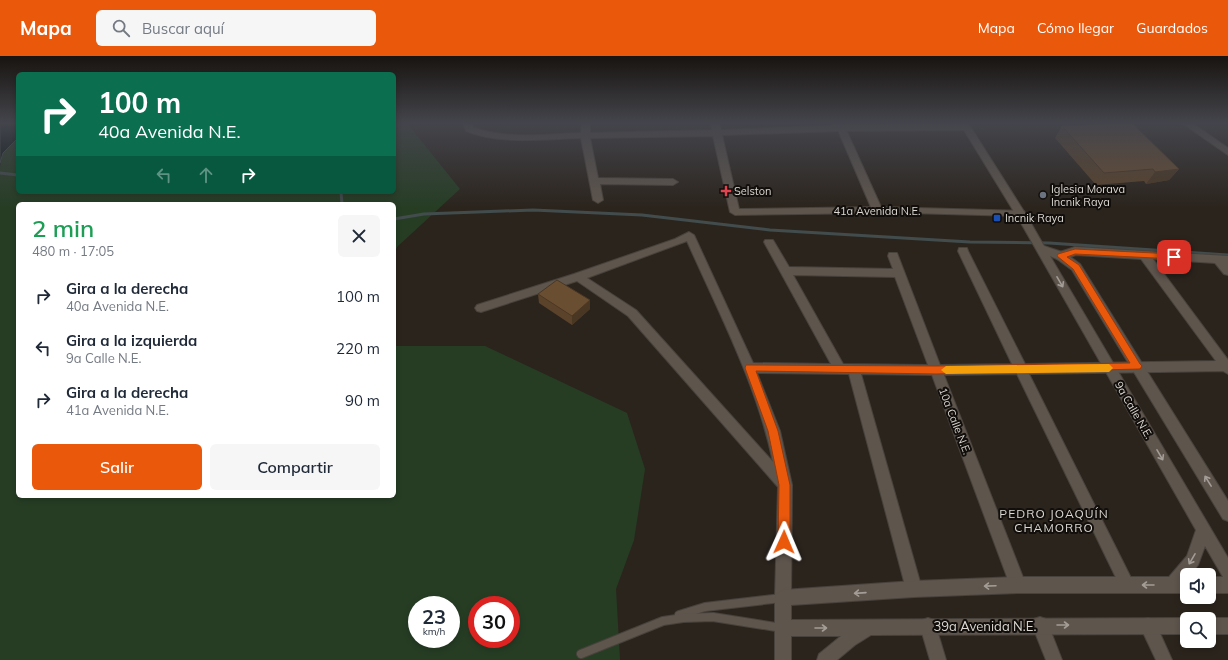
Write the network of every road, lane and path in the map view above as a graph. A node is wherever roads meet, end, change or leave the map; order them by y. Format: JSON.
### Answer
{"nodes":[{"id":1,"x":588,"y":151,"type":"edge"},
{"id":2,"x":721,"y":151,"type":"edge"},
{"id":3,"x":851,"y":151,"type":"edge"},
{"id":4,"x":981,"y":151,"type":"edge"},
{"id":5,"x":594,"y":181,"type":"junction"},
{"id":6,"x":673,"y":182,"type":"dead end"},
{"id":7,"x":598,"y":200,"type":"dead end"},
{"id":8,"x":877,"y":210,"type":"junction"},
{"id":9,"x":1020,"y":213,"type":"junction"},
{"id":10,"x":769,"y":242,"type":"dead end"},
{"id":11,"x":1038,"y":245,"type":"junction"},
{"id":12,"x":963,"y":251,"type":"dead end"},
{"id":13,"x":1144,"y":255,"type":"junction"},
{"id":14,"x":893,"y":256,"type":"dead end"},
{"id":15,"x":1061,"y":256,"type":"junction"},
{"id":16,"x":1223,"y":259,"type":"edge"},
{"id":17,"x":785,"y":271,"type":"junction"},
{"id":18,"x":1228,"y":271,"type":"edge"},
{"id":19,"x":899,"y":273,"type":"junction"},
{"id":20,"x":578,"y":277,"type":"junction"},
{"id":21,"x":481,"y":308,"type":"dead end"},
{"id":22,"x":1137,"y":366,"type":"junction"},
{"id":23,"x":1227,"y":367,"type":"edge"},
{"id":24,"x":750,"y":368,"type":"junction"},
{"id":25,"x":1110,"y":368,"type":"junction"},
{"id":26,"x":847,"y":369,"type":"junction"},
{"id":27,"x":1022,"y":369,"type":"junction"},
{"id":28,"x":936,"y":370,"type":"junction"},
{"id":29,"x":785,"y":485,"type":"junction"},
{"id":30,"x":1228,"y":514,"type":"edge"},
{"id":31,"x":1203,"y":529,"type":"junction"},
{"id":32,"x":1228,"y":572,"type":"edge"},
{"id":33,"x":1018,"y":585,"type":"junction"},
{"id":34,"x":1127,"y":585,"type":"junction"},
{"id":35,"x":1172,"y":585,"type":"junction"},
{"id":36,"x":1180,"y":585,"type":"edge"},
{"id":37,"x":1216,"y":585,"type":"edge"},
{"id":38,"x":1228,"y":585,"type":"edge"},
{"id":39,"x":914,"y":589,"type":"junction"},
{"id":40,"x":783,"y":598,"type":"junction"},
{"id":41,"x":663,"y":621,"type":"junction"},
{"id":42,"x":1040,"y":625,"type":"junction"},
{"id":43,"x":928,"y":626,"type":"junction"},
{"id":44,"x":1148,"y":626,"type":"junction"},
{"id":45,"x":1180,"y":626,"type":"edge"},
{"id":46,"x":1216,"y":626,"type":"edge"},
{"id":47,"x":1228,"y":626,"type":"edge"},
{"id":48,"x":782,"y":628,"type":"junction"},
{"id":49,"x":871,"y":628,"type":"junction"},
{"id":50,"x":581,"y":654,"type":"dead end"},
{"id":51,"x":783,"y":660,"type":"edge"},
{"id":52,"x":825,"y":660,"type":"edge"},
{"id":53,"x":938,"y":660,"type":"edge"},
{"id":54,"x":1054,"y":660,"type":"edge"},
{"id":55,"x":1164,"y":660,"type":"edge"}],
"edges":[{"from":1,"to":5,"type":"street"},
{"from":2,"to":8,"type":"street","name":"41a Avenida N.E."},
{"from":3,"to":8,"type":"street"},
{"from":4,"to":9,"type":"street","name":"9a Calle N.E."},
{"from":5,"to":6,"type":"street"},
{"from":5,"to":7,"type":"street"},
{"from":8,"to":9,"type":"street","name":"41a Avenida N.E."},
{"from":9,"to":11,"type":"street","name":"9a Calle N.E."},
{"from":10,"to":17,"type":"street"},
{"from":11,"to":15,"type":"street"},
{"from":11,"to":25,"type":"street","name":"9a Calle N.E.","one_way":true},
{"from":12,"to":27,"type":"street"},
{"from":13,"to":15,"type":"street"},
{"from":13,"to":16,"type":"street"},
{"from":13,"to":23,"type":"street"},
{"from":14,"to":19,"type":"street","name":"10a Calle N.E."},
{"from":15,"to":22,"type":"street"},
{"from":16,"to":18,"type":"street"},
{"from":17,"to":19,"type":"street"},
{"from":17,"to":26,"type":"street"},
{"from":19,"to":28,"type":"street","name":"10a Calle N.E."},
{"from":20,"to":21,"type":"street"},
{"from":20,"to":24,"type":"street"},
{"from":20,"to":29,"type":"street"},
{"from":22,"to":23,"type":"street"},
{"from":22,"to":25,"type":"street"},
{"from":30,"to":22,"type":"street","one_way":true},
{"from":24,"to":26,"type":"street"},
{"from":24,"to":29,"type":"street"},
{"from":25,"to":27,"type":"street"},
{"from":25,"to":31,"type":"street","name":"9a Calle N.E.","one_way":true},
{"from":26,"to":28,"type":"street"},
{"from":26,"to":39,"type":"street"},
{"from":27,"to":28,"type":"street"},
{"from":27,"to":34,"type":"street"},
{"from":28,"to":33,"type":"street","name":"10a Calle N.E."},
{"from":29,"to":40,"type":"street"},
{"from":31,"to":32,"type":"street","name":"9a Calle N.E."},
{"from":31,"to":35,"type":"street","one_way":true},
{"from":33,"to":34,"type":"street"},
{"from":33,"to":39,"type":"street","one_way":true},
{"from":35,"to":34,"type":"street","one_way":true},
{"from":35,"to":36,"type":"street"},
{"from":37,"to":38,"type":"street"},
{"from":39,"to":40,"type":"street","one_way":true},
{"from":40,"to":41,"type":"lane"},
{"from":40,"to":48,"type":"street"},
{"from":41,"to":48,"type":"lane"},
{"from":41,"to":50,"type":"lane"},
{"from":42,"to":43,"type":"street","name":"39a Avenida N.E."},
{"from":42,"to":44,"type":"street","name":"39a Avenida N.E.","one_way":true},
{"from":42,"to":54,"type":"street"},
{"from":43,"to":49,"type":"street","name":"39a Avenida N.E."},
{"from":43,"to":53,"type":"street"},
{"from":44,"to":45,"type":"street","name":"39a Avenida N.E."},
{"from":44,"to":55,"type":"street"},
{"from":46,"to":47,"type":"street"},
{"from":48,"to":49,"type":"street","name":"39a Avenida N.E.","one_way":true},
{"from":48,"to":51,"type":"street"},
{"from":49,"to":52,"type":"street"}]}
